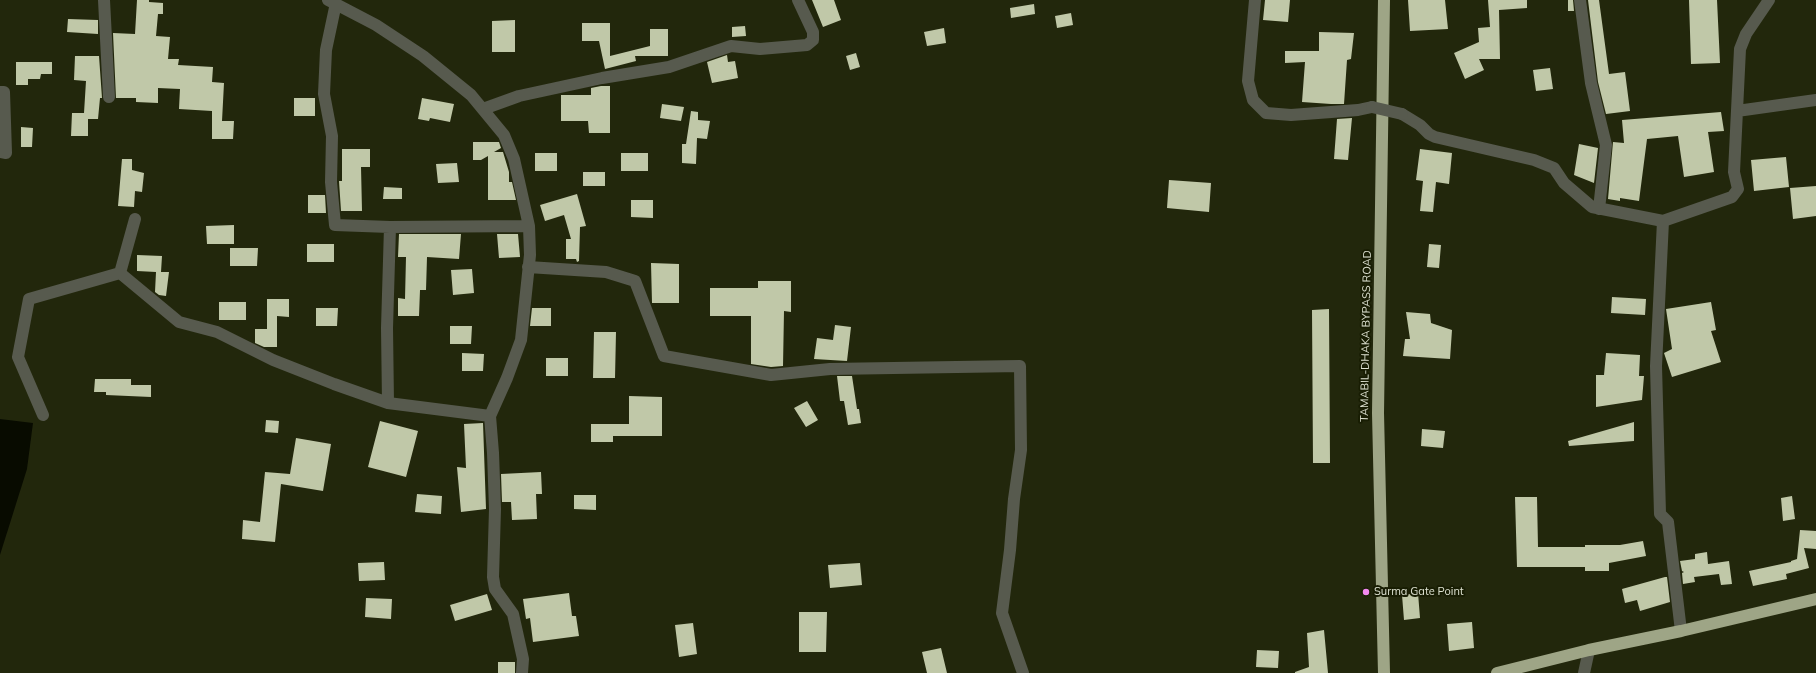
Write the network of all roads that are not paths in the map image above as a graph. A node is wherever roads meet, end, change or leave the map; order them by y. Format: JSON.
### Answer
{"nodes":[{"id":1,"x":104,"y":0,"type":"edge"},
{"id":2,"x":798,"y":0,"type":"edge"},
{"id":3,"x":1256,"y":0,"type":"edge"},
{"id":4,"x":1384,"y":0,"type":"edge"},
{"id":5,"x":1580,"y":0,"type":"edge"},
{"id":6,"x":1769,"y":0,"type":"edge"},
{"id":7,"x":332,"y":2,"type":"edge"},
{"id":8,"x":0,"y":92,"type":"edge"},
{"id":9,"x":109,"y":97,"type":"dead end"},
{"id":10,"x":1816,"y":100,"type":"edge"},
{"id":11,"x":482,"y":109,"type":"junction"},
{"id":12,"x":1737,"y":112,"type":"junction"},
{"id":13,"x":0,"y":152,"type":"edge"},
{"id":14,"x":1599,"y":209,"type":"junction"},
{"id":15,"x":136,"y":219,"type":"dead end"},
{"id":16,"x":1663,"y":222,"type":"junction"},
{"id":17,"x":529,"y":226,"type":"junction"},
{"id":18,"x":390,"y":227,"type":"junction"},
{"id":19,"x":528,"y":267,"type":"junction"},
{"id":20,"x":120,"y":273,"type":"junction"},
{"id":21,"x":388,"y":403,"type":"junction"},
{"id":22,"x":43,"y":416,"type":"dead end"},
{"id":23,"x":490,"y":416,"type":"junction"},
{"id":24,"x":1816,"y":599,"type":"edge"},
{"id":25,"x":1681,"y":631,"type":"junction"},
{"id":26,"x":1589,"y":650,"type":"junction"},
{"id":27,"x":522,"y":673,"type":"edge"},
{"id":28,"x":1023,"y":673,"type":"edge"},
{"id":29,"x":1384,"y":673,"type":"edge"},
{"id":30,"x":1497,"y":673,"type":"edge"},
{"id":31,"x":1584,"y":673,"type":"edge"}],
"edges":[{"from":1,"to":9,"type":"street"},
{"from":2,"to":11,"type":"street"},
{"from":3,"to":14,"type":"street","bridge":true},
{"from":4,"to":29,"type":"highway","name":"TAMABIL-DHAKA BYPASS ROAD"},
{"from":5,"to":14,"type":"street"},
{"from":6,"to":12,"type":"street"},
{"from":7,"to":11,"type":"street"},
{"from":7,"to":18,"type":"street"},
{"from":8,"to":13,"type":"street"},
{"from":10,"to":12,"type":"street"},
{"from":11,"to":17,"type":"street"},
{"from":12,"to":16,"type":"street"},
{"from":14,"to":16,"type":"street"},
{"from":15,"to":20,"type":"street"},
{"from":16,"to":25,"type":"street"},
{"from":17,"to":18,"type":"street"},
{"from":17,"to":19,"type":"street"},
{"from":18,"to":21,"type":"street"},
{"from":19,"to":23,"type":"street"},
{"from":19,"to":28,"type":"street"},
{"from":20,"to":21,"type":"street"},
{"from":20,"to":22,"type":"street"},
{"from":21,"to":23,"type":"street"},
{"from":23,"to":27,"type":"street"},
{"from":24,"to":25,"type":"highway"},
{"from":25,"to":26,"type":"highway"},
{"from":26,"to":30,"type":"highway"},
{"from":26,"to":31,"type":"street"}]}
